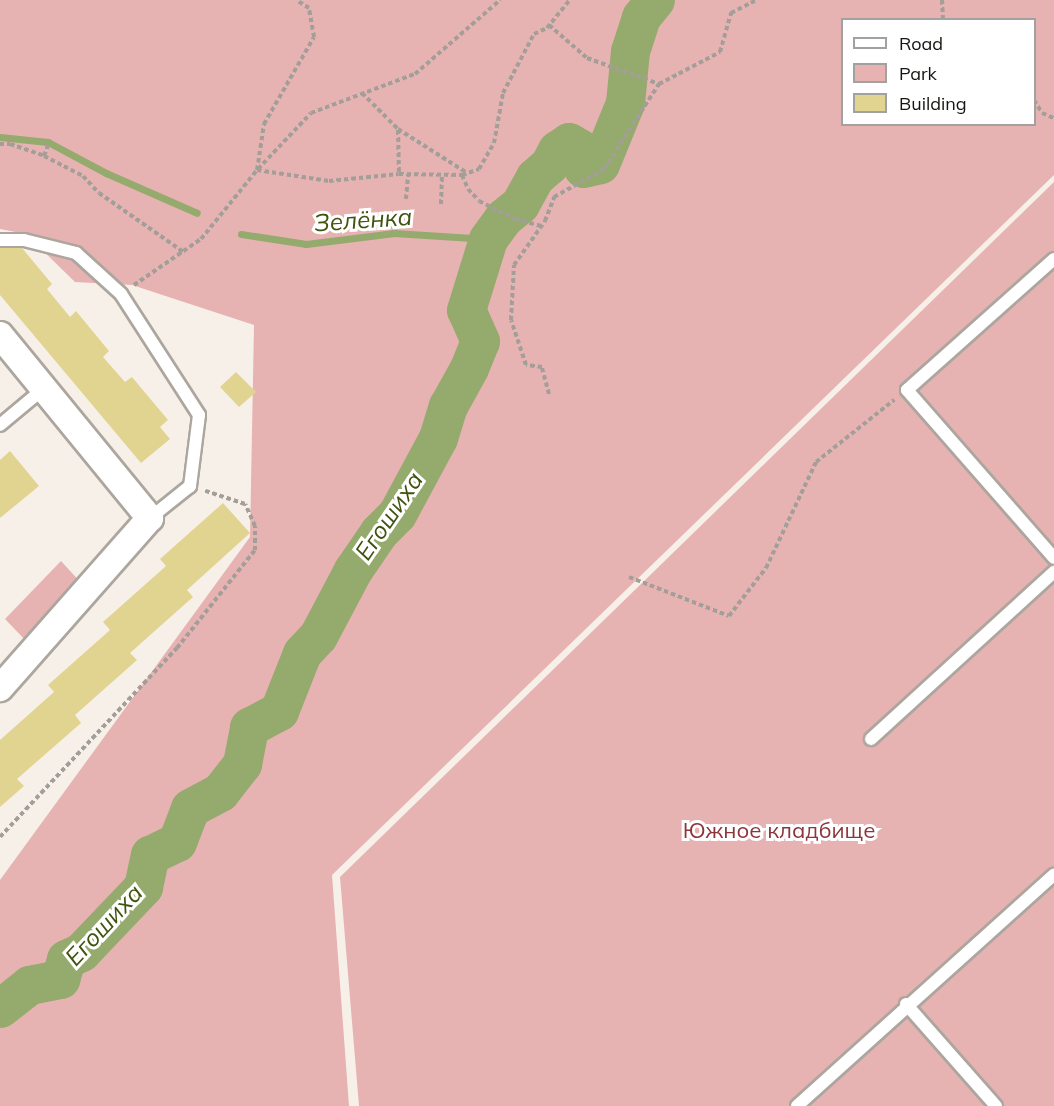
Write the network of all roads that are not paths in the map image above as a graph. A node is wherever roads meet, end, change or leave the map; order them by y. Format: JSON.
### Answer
{"nodes":[{"id":1,"x":0,"y":240,"type":"edge"},
{"id":2,"x":1054,"y":259,"type":"edge"},
{"id":3,"x":0,"y":335,"type":"edge"},
{"id":4,"x":43,"y":389,"type":"junction"},
{"id":5,"x":0,"y":425,"type":"edge"},
{"id":6,"x":150,"y":518,"type":"junction"},
{"id":7,"x":1054,"y":558,"type":"edge"},
{"id":8,"x":1054,"y":572,"type":"edge"},
{"id":9,"x":0,"y":688,"type":"edge"},
{"id":10,"x":871,"y":739,"type":"dead end"},
{"id":11,"x":1054,"y":875,"type":"edge"},
{"id":12,"x":906,"y":1004,"type":"junction"},
{"id":13,"x":797,"y":1106,"type":"edge"},
{"id":14,"x":996,"y":1106,"type":"edge"}],
"edges":[{"from":1,"to":6,"type":"lane"},
{"from":2,"to":7,"type":"lane"},
{"from":3,"to":4,"type":"street"},
{"from":4,"to":5,"type":"lane"},
{"from":4,"to":6,"type":"street"},
{"from":6,"to":9,"type":"street"},
{"from":8,"to":10,"type":"lane"},
{"from":11,"to":12,"type":"lane"},
{"from":12,"to":13,"type":"lane"},
{"from":12,"to":14,"type":"lane"}]}
